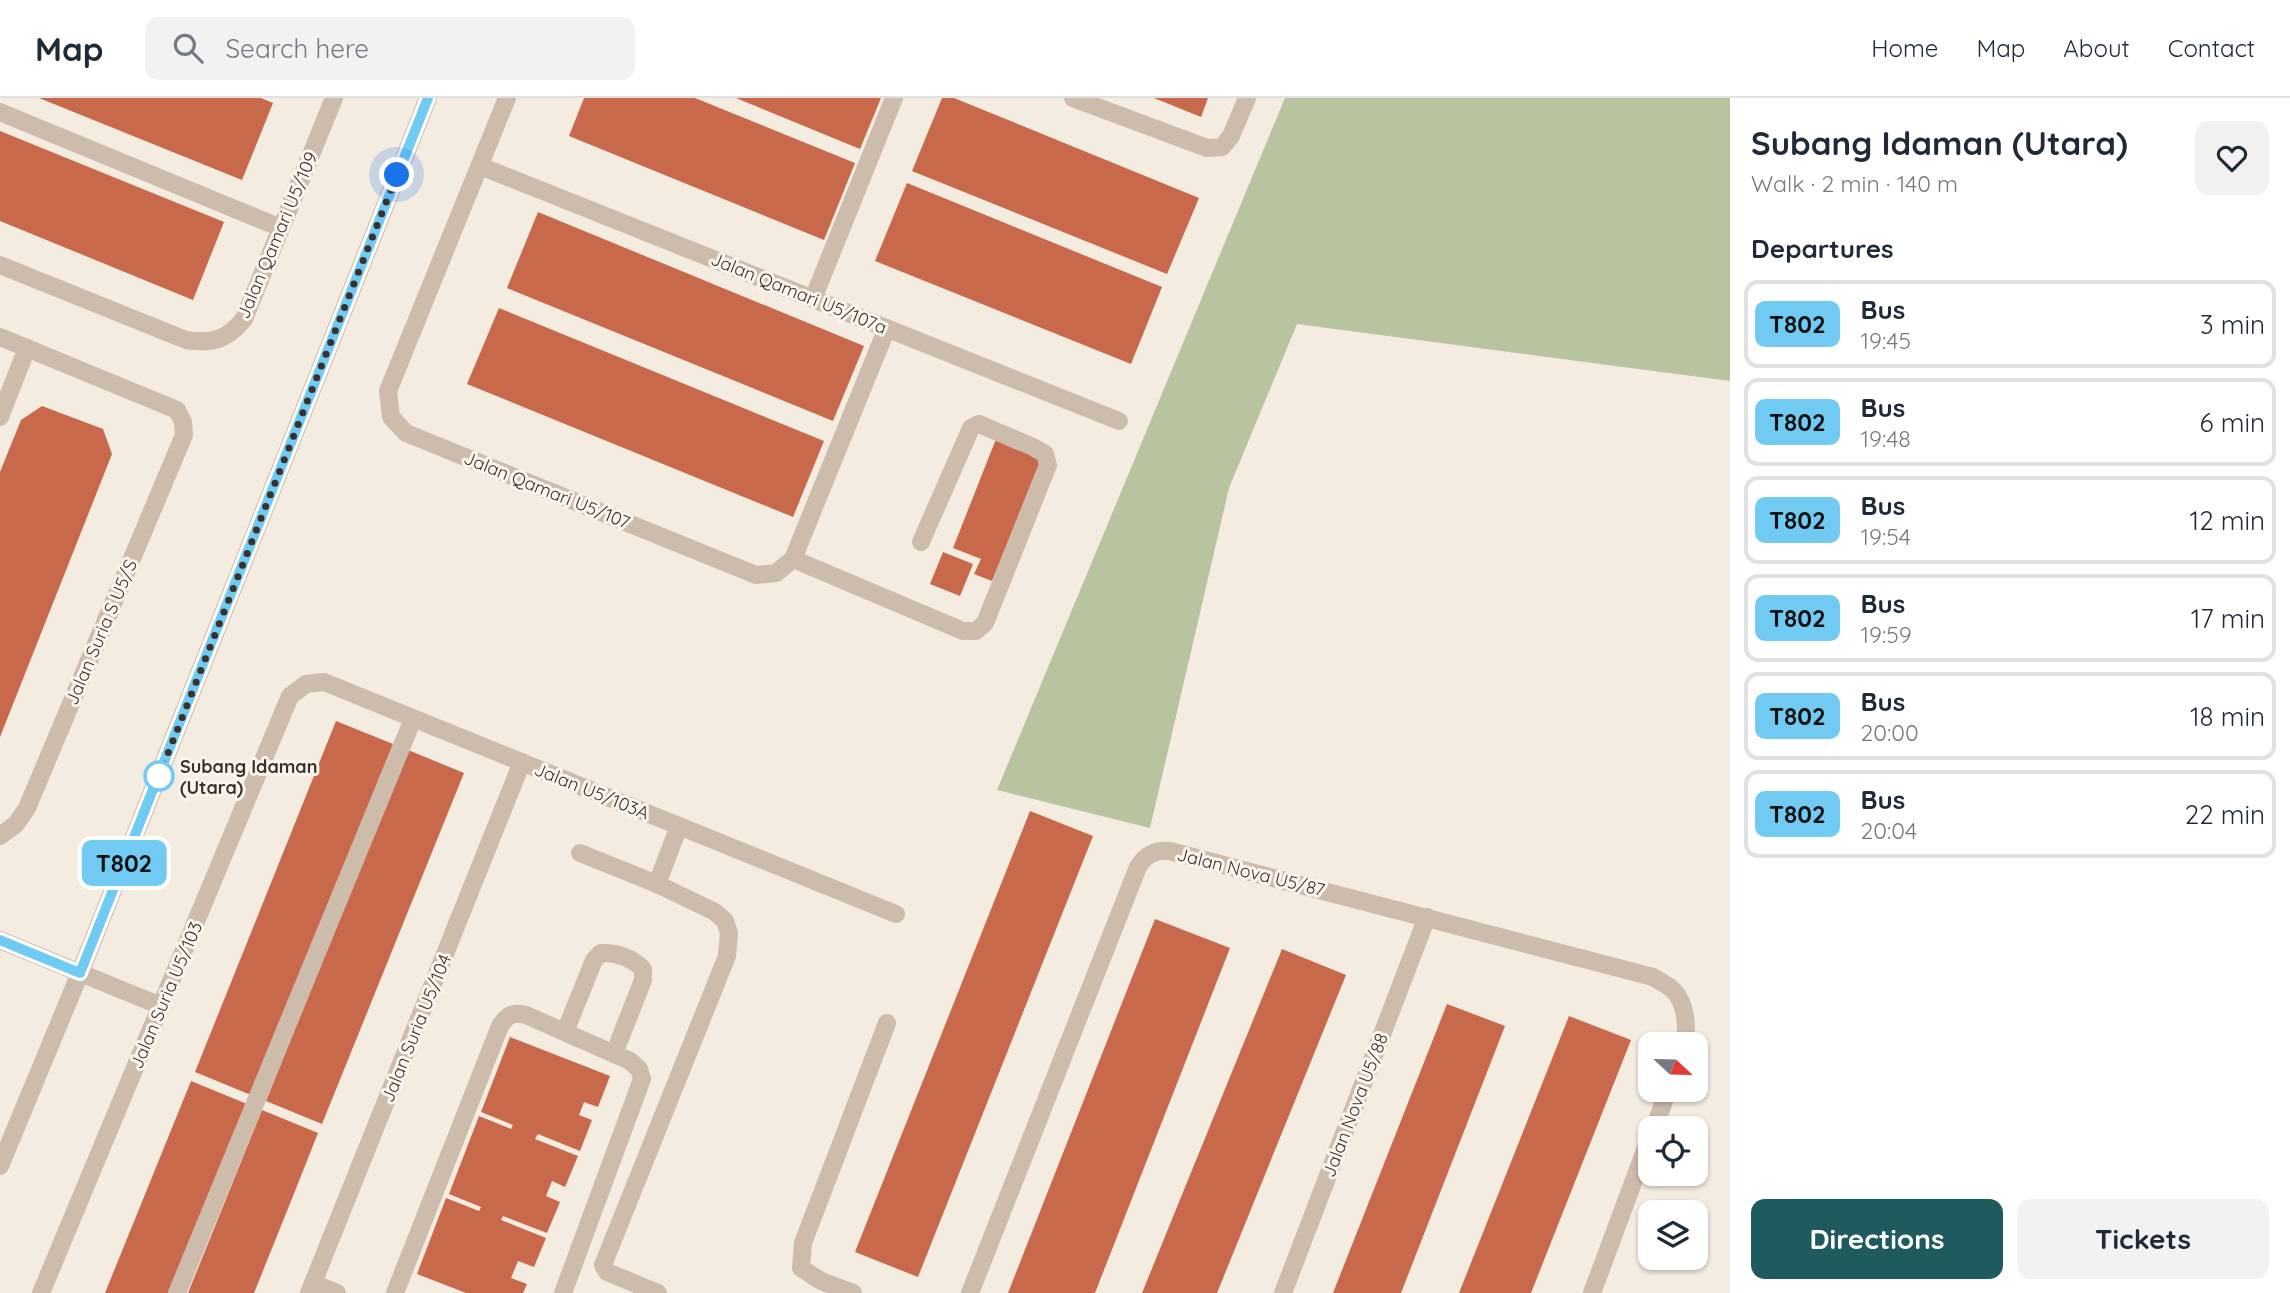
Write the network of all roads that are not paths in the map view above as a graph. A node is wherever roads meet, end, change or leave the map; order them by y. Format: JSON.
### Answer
{"nodes":[{"id":1,"x":334,"y":98,"type":"edge"},
{"id":2,"x":428,"y":98,"type":"edge"},
{"id":3,"x":507,"y":98,"type":"edge"},
{"id":4,"x":894,"y":98,"type":"edge"},
{"id":5,"x":1073,"y":98,"type":"edge"},
{"id":6,"x":1247,"y":98,"type":"edge"},
{"id":7,"x":0,"y":113,"type":"edge"},
{"id":8,"x":480,"y":166,"type":"junction"},
{"id":9,"x":281,"y":228,"type":"junction"},
{"id":10,"x":0,"y":265,"type":"edge"},
{"id":11,"x":813,"y":299,"type":"junction"},
{"id":12,"x":887,"y":328,"type":"junction"},
{"id":13,"x":0,"y":337,"type":"edge"},
{"id":14,"x":27,"y":348,"type":"junction"},
{"id":15,"x":0,"y":417,"type":"edge"},
{"id":16,"x":1119,"y":421,"type":"dead end"},
{"id":17,"x":921,"y":542,"type":"dead end"},
{"id":18,"x":793,"y":559,"type":"junction"},
{"id":19,"x":290,"y":696,"type":"joint"},
{"id":20,"x":413,"y":719,"type":"junction"},
{"id":21,"x":522,"y":762,"type":"junction"},
{"id":22,"x":679,"y":826,"type":"junction"},
{"id":23,"x":1,"y":835,"type":"edge"},
{"id":24,"x":580,"y":853,"type":"dead end"},
{"id":25,"x":657,"y":884,"type":"junction"},
{"id":26,"x":896,"y":914,"type":"dead end"},
{"id":27,"x":1427,"y":917,"type":"junction"},
{"id":28,"x":0,"y":940,"type":"edge"},
{"id":29,"x":80,"y":973,"type":"junction"},
{"id":30,"x":161,"y":1006,"type":"junction"},
{"id":31,"x":887,"y":1023,"type":"dead end"},
{"id":32,"x":565,"y":1032,"type":"junction"},
{"id":33,"x":1687,"y":1032,"type":"edge"},
{"id":34,"x":614,"y":1054,"type":"junction"},
{"id":35,"x":0,"y":1166,"type":"edge"},
{"id":36,"x":1638,"y":1170,"type":"edge"},
{"id":37,"x":311,"y":1288,"type":"edge"},
{"id":38,"x":41,"y":1293,"type":"edge"},
{"id":39,"x":177,"y":1293,"type":"edge"},
{"id":40,"x":337,"y":1293,"type":"edge"},
{"id":41,"x":395,"y":1293,"type":"edge"},
{"id":42,"x":563,"y":1293,"type":"edge"},
{"id":43,"x":657,"y":1293,"type":"edge"},
{"id":44,"x":853,"y":1293,"type":"edge"},
{"id":45,"x":970,"y":1293,"type":"edge"},
{"id":46,"x":1283,"y":1293,"type":"edge"},
{"id":47,"x":1592,"y":1293,"type":"edge"}],
"edges":[{"from":1,"to":9,"type":"street","name":"Jalan Qamari U5/109"},
{"from":2,"to":29,"type":"street"},
{"from":3,"to":8,"type":"street","name":"Jalan Qamari U5/107"},
{"from":4,"to":11,"type":"street"},
{"from":5,"to":6,"type":"street"},
{"from":7,"to":9,"type":"street"},
{"from":8,"to":11,"type":"street","name":"Jalan Qamari U5/107a"},
{"from":8,"to":18,"type":"street","name":"Jalan Qamari U5/107"},
{"from":9,"to":10,"type":"street","name":"Jalan Qamari U5/109"},
{"from":11,"to":12,"type":"street","name":"Jalan Qamari U5/107a"},
{"from":12,"to":16,"type":"street","name":"Jalan Qamari U5/107a"},
{"from":12,"to":18,"type":"street"},
{"from":13,"to":14,"type":"street"},
{"from":14,"to":15,"type":"street"},
{"from":14,"to":23,"type":"street","name":"Jalan Suria S U5/S"},
{"from":17,"to":18,"type":"street"},
{"from":19,"to":20,"type":"street","name":"Jalan U5/103A"},
{"from":19,"to":30,"type":"street","name":"Jalan Suria U5/103"},
{"from":20,"to":21,"type":"street","name":"Jalan U5/103A"},
{"from":20,"to":39,"type":"street"},
{"from":21,"to":22,"type":"street","name":"Jalan U5/103A"},
{"from":21,"to":37,"type":"street","name":"Jalan Suria U5/104"},
{"from":22,"to":25,"type":"street"},
{"from":22,"to":26,"type":"street","name":"Jalan U5/103A"},
{"from":24,"to":25,"type":"street"},
{"from":25,"to":43,"type":"street"},
{"from":27,"to":33,"type":"street","name":"Jalan Nova U5/87"},
{"from":27,"to":45,"type":"street","name":"Jalan Nova U5/87"},
{"from":27,"to":46,"type":"street","name":"Jalan Nova U5/88"},
{"from":28,"to":29,"type":"street"},
{"from":29,"to":30,"type":"street"},
{"from":29,"to":35,"type":"street"},
{"from":30,"to":38,"type":"street","name":"Jalan Suria U5/103"},
{"from":31,"to":44,"type":"street"},
{"from":32,"to":34,"type":"street"},
{"from":32,"to":34,"type":"street"},
{"from":32,"to":41,"type":"street"},
{"from":34,"to":42,"type":"street"},
{"from":36,"to":47,"type":"street"},
{"from":37,"to":40,"type":"street"}]}
